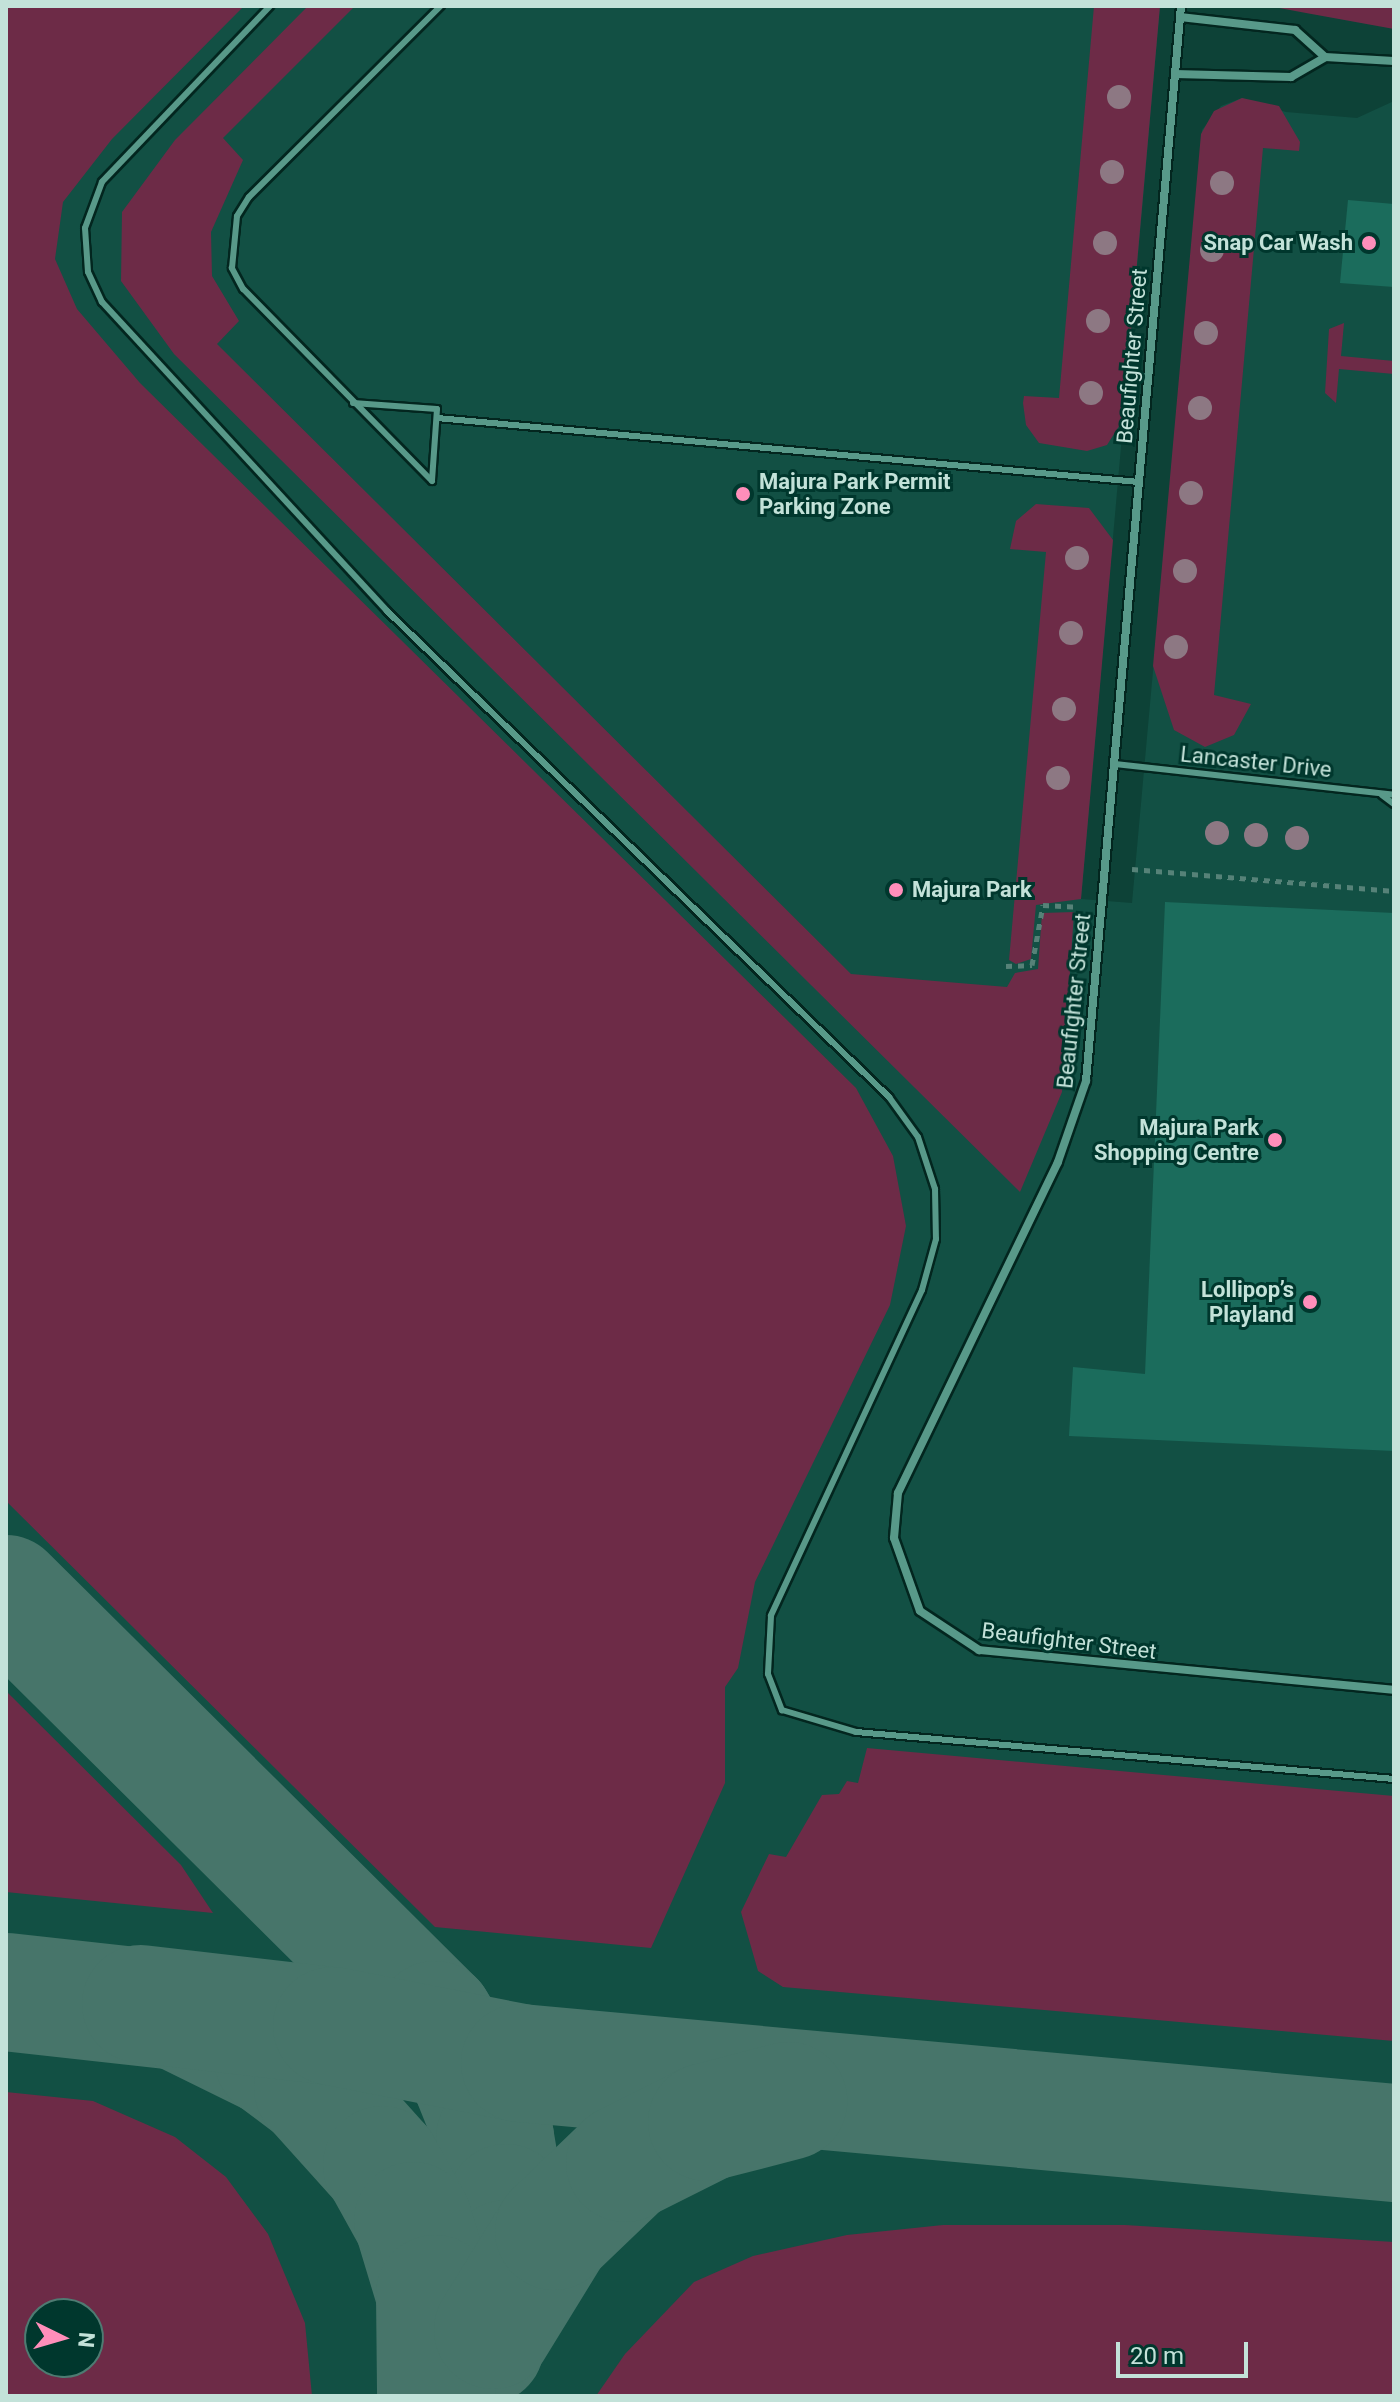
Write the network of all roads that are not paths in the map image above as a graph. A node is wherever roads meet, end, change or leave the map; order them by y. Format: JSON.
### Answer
{"nodes":[{"id":1,"x":270,"y":6,"type":"edge"},
{"id":2,"x":441,"y":6,"type":"edge"},
{"id":3,"x":1181,"y":6,"type":"edge"},
{"id":4,"x":1180,"y":17,"type":"junction"},
{"id":5,"x":1325,"y":57,"type":"junction"},
{"id":6,"x":1394,"y":61,"type":"edge"},
{"id":7,"x":1175,"y":74,"type":"junction"},
{"id":8,"x":352,"y":402,"type":"junction"},
{"id":9,"x":437,"y":414,"type":"junction"},
{"id":10,"x":1139,"y":482,"type":"junction"},
{"id":11,"x":1115,"y":764,"type":"junction"},
{"id":12,"x":1379,"y":793,"type":"junction"},
{"id":13,"x":1394,"y":795,"type":"edge"},
{"id":14,"x":1394,"y":804,"type":"edge"},
{"id":15,"x":1394,"y":1690,"type":"edge"},
{"id":16,"x":1394,"y":1779,"type":"edge"}],
"edges":[{"from":1,"to":16,"type":"lane"},
{"from":2,"to":8,"type":"lane"},
{"from":3,"to":4,"type":"street","name":"Beaufighter Street"},
{"from":4,"to":5,"type":"street"},
{"from":4,"to":7,"type":"street","name":"Beaufighter Street"},
{"from":5,"to":6,"type":"street"},
{"from":5,"to":7,"type":"street"},
{"from":7,"to":10,"type":"street","name":"Beaufighter Street"},
{"from":8,"to":9,"type":"lane"},
{"from":8,"to":9,"type":"lane"},
{"from":9,"to":10,"type":"lane"},
{"from":10,"to":11,"type":"street","name":"Beaufighter Street"},
{"from":11,"to":12,"type":"lane","name":"Lancaster Drive"},
{"from":11,"to":15,"type":"street","name":"Beaufighter Street"},
{"from":12,"to":13,"type":"lane","name":"Lancaster Drive"},
{"from":12,"to":14,"type":"lane"}]}
